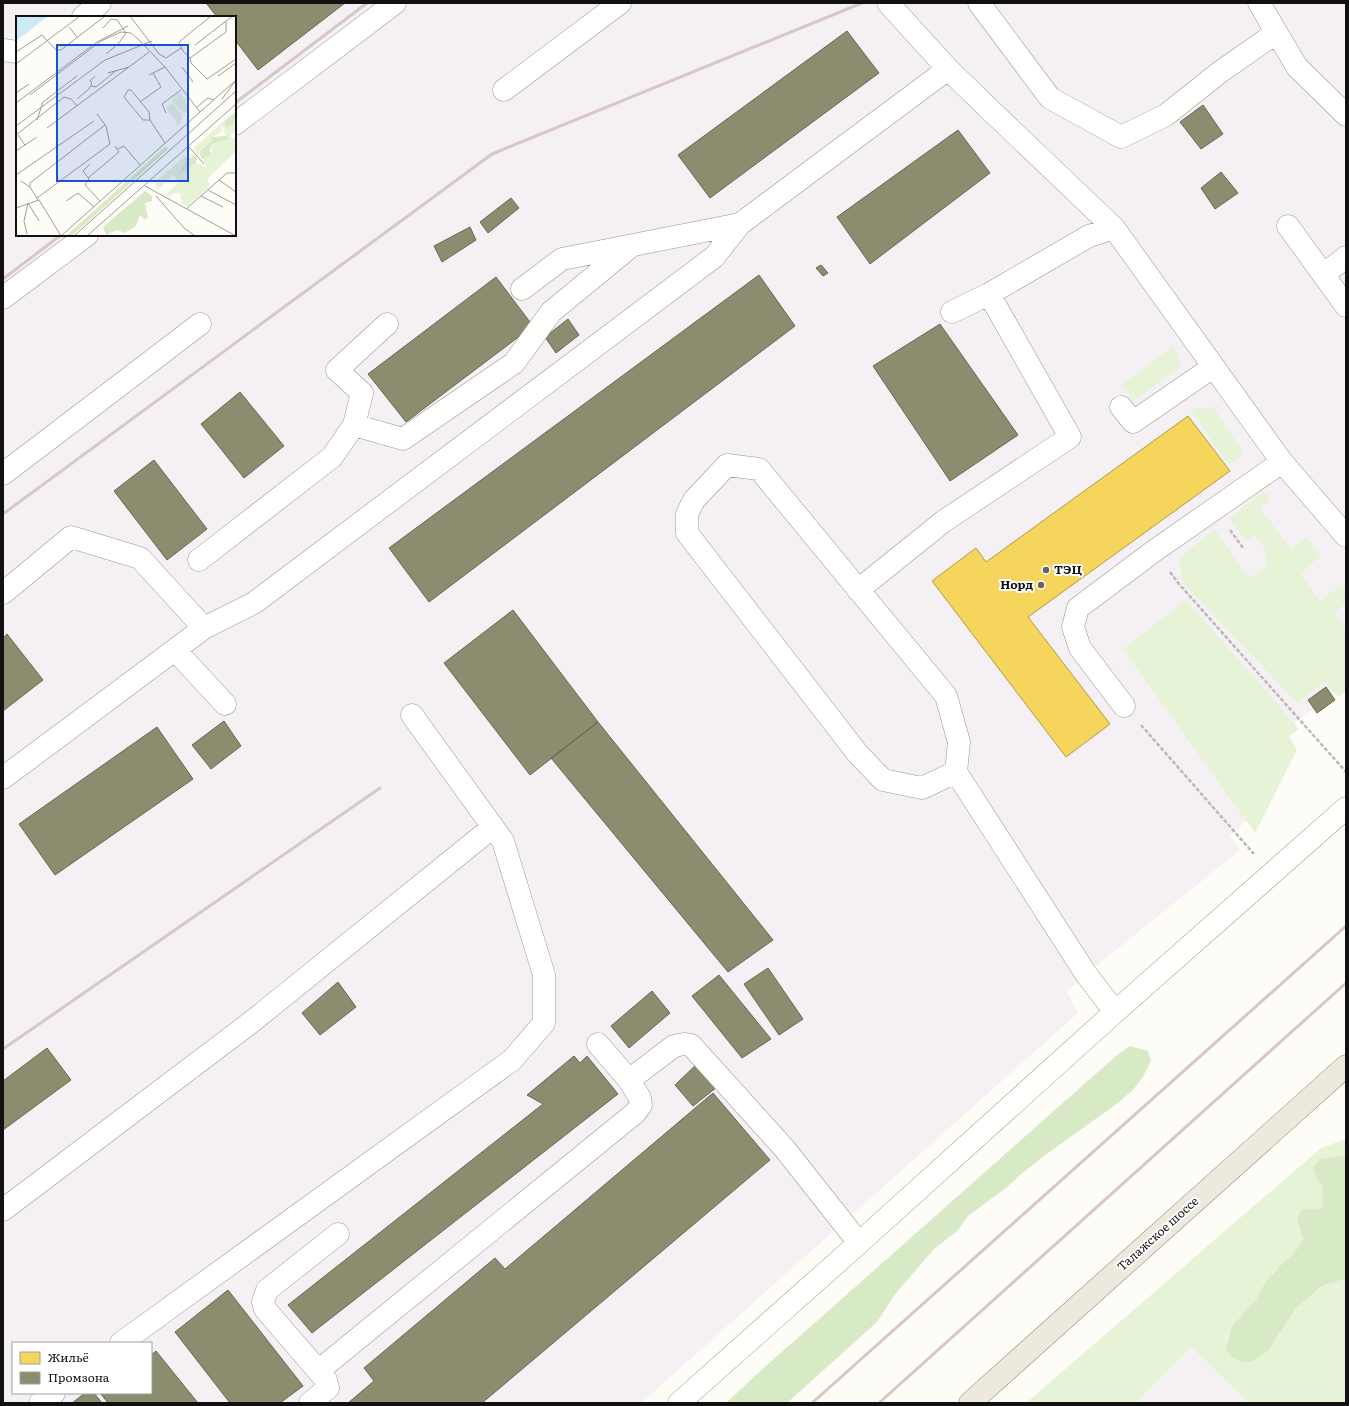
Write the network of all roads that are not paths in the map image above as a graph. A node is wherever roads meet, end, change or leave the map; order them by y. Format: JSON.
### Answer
{"nodes":[{"id":1,"x":100,"y":3,"type":"edge"},
{"id":2,"x":395,"y":3,"type":"edge"},
{"id":3,"x":620,"y":3,"type":"edge"},
{"id":4,"x":888,"y":3,"type":"edge"},
{"id":5,"x":979,"y":3,"type":"edge"},
{"id":6,"x":1259,"y":3,"type":"edge"},
{"id":7,"x":84,"y":16,"type":"edge"},
{"id":8,"x":1276,"y":33,"type":"junction"},
{"id":9,"x":3,"y":50,"type":"edge"},
{"id":10,"x":16,"y":52,"type":"edge"},
{"id":11,"x":948,"y":69,"type":"junction"},
{"id":12,"x":504,"y":90,"type":"dead end"},
{"id":13,"x":1346,"y":115,"type":"edge"},
{"id":14,"x":236,"y":123,"type":"edge"},
{"id":15,"x":740,"y":224,"type":"junction"},
{"id":16,"x":1288,"y":226,"type":"dead end"},
{"id":17,"x":1114,"y":228,"type":"junction"},
{"id":18,"x":86,"y":236,"type":"edge"},
{"id":19,"x":633,"y":245,"type":"junction"},
{"id":20,"x":1346,"y":257,"type":"edge"},
{"id":21,"x":1323,"y":275,"type":"junction"},
{"id":22,"x":522,"y":289,"type":"dead end"},
{"id":23,"x":989,"y":294,"type":"junction"},
{"id":24,"x":3,"y":298,"type":"edge"},
{"id":25,"x":1346,"y":306,"type":"edge"},
{"id":26,"x":952,"y":312,"type":"dead end"},
{"id":27,"x":200,"y":324,"type":"dead end"},
{"id":28,"x":387,"y":324,"type":"dead end"},
{"id":29,"x":1213,"y":367,"type":"junction"},
{"id":30,"x":1121,"y":407,"type":"dead end"},
{"id":31,"x":354,"y":425,"type":"junction"},
{"id":32,"x":1282,"y":462,"type":"junction"},
{"id":33,"x":3,"y":474,"type":"edge"},
{"id":34,"x":1346,"y":536,"type":"edge"},
{"id":35,"x":199,"y":560,"type":"dead end"},
{"id":36,"x":858,"y":590,"type":"junction"},
{"id":37,"x":3,"y":593,"type":"edge"},
{"id":38,"x":204,"y":628,"type":"junction"},
{"id":39,"x":175,"y":650,"type":"junction"},
{"id":40,"x":225,"y":704,"type":"dead end"},
{"id":41,"x":1124,"y":706,"type":"road end"},
{"id":42,"x":412,"y":715,"type":"dead end"},
{"id":43,"x":956,"y":772,"type":"junction"},
{"id":44,"x":3,"y":778,"type":"edge"},
{"id":45,"x":1346,"y":808,"type":"edge"},
{"id":46,"x":493,"y":827,"type":"junction"},
{"id":47,"x":1115,"y":1012,"type":"junction"},
{"id":48,"x":598,"y":1044,"type":"dead end"},
{"id":49,"x":1346,"y":1066,"type":"edge"},
{"id":50,"x":628,"y":1080,"type":"junction"},
{"id":51,"x":3,"y":1210,"type":"edge"},
{"id":52,"x":338,"y":1234,"type":"dead end"},
{"id":53,"x":859,"y":1243,"type":"junction"},
{"id":54,"x":122,"y":1342,"type":"edge"},
{"id":55,"x":318,"y":1371,"type":"junction"},
{"id":56,"x":53,"y":1394,"type":"edge"},
{"id":57,"x":40,"y":1403,"type":"edge"},
{"id":58,"x":310,"y":1403,"type":"edge"},
{"id":59,"x":679,"y":1403,"type":"edge"},
{"id":60,"x":970,"y":1403,"type":"edge"}],
"edges":[{"from":1,"to":7,"type":"street"},
{"from":2,"to":14,"type":"street"},
{"from":3,"to":12,"type":"street"},
{"from":4,"to":11,"type":"street"},
{"from":5,"to":8,"type":"street"},
{"from":6,"to":8,"type":"street"},
{"from":8,"to":13,"type":"street"},
{"from":9,"to":10,"type":"street"},
{"from":11,"to":15,"type":"street"},
{"from":11,"to":17,"type":"street"},
{"from":15,"to":19,"type":"street"},
{"from":15,"to":38,"type":"street"},
{"from":16,"to":21,"type":"street"},
{"from":17,"to":23,"type":"street"},
{"from":17,"to":29,"type":"street"},
{"from":18,"to":24,"type":"street"},
{"from":19,"to":22,"type":"street"},
{"from":19,"to":31,"type":"street"},
{"from":20,"to":21,"type":"street"},
{"from":21,"to":25,"type":"street"},
{"from":23,"to":26,"type":"street"},
{"from":23,"to":36,"type":"street"},
{"from":27,"to":33,"type":"street"},
{"from":28,"to":31,"type":"street"},
{"from":29,"to":30,"type":"street"},
{"from":29,"to":32,"type":"street"},
{"from":31,"to":35,"type":"street"},
{"from":32,"to":34,"type":"street"},
{"from":32,"to":41,"type":"street"},
{"from":36,"to":43,"type":"street"},
{"from":36,"to":43,"type":"street"},
{"from":37,"to":38,"type":"street"},
{"from":38,"to":39,"type":"street"},
{"from":39,"to":40,"type":"street"},
{"from":39,"to":44,"type":"street"},
{"from":42,"to":46,"type":"street"},
{"from":43,"to":47,"type":"street"},
{"from":45,"to":47,"type":"street"},
{"from":46,"to":51,"type":"street"},
{"from":46,"to":54,"type":"street"},
{"from":47,"to":53,"type":"street"},
{"from":48,"to":50,"type":"street"},
{"from":49,"to":60,"type":"main road","name":"Талажское шоссе"},
{"from":50,"to":53,"type":"street"},
{"from":50,"to":55,"type":"street"},
{"from":52,"to":55,"type":"street"},
{"from":53,"to":59,"type":"street"},
{"from":55,"to":58,"type":"street"},
{"from":56,"to":57,"type":"street"}]}
